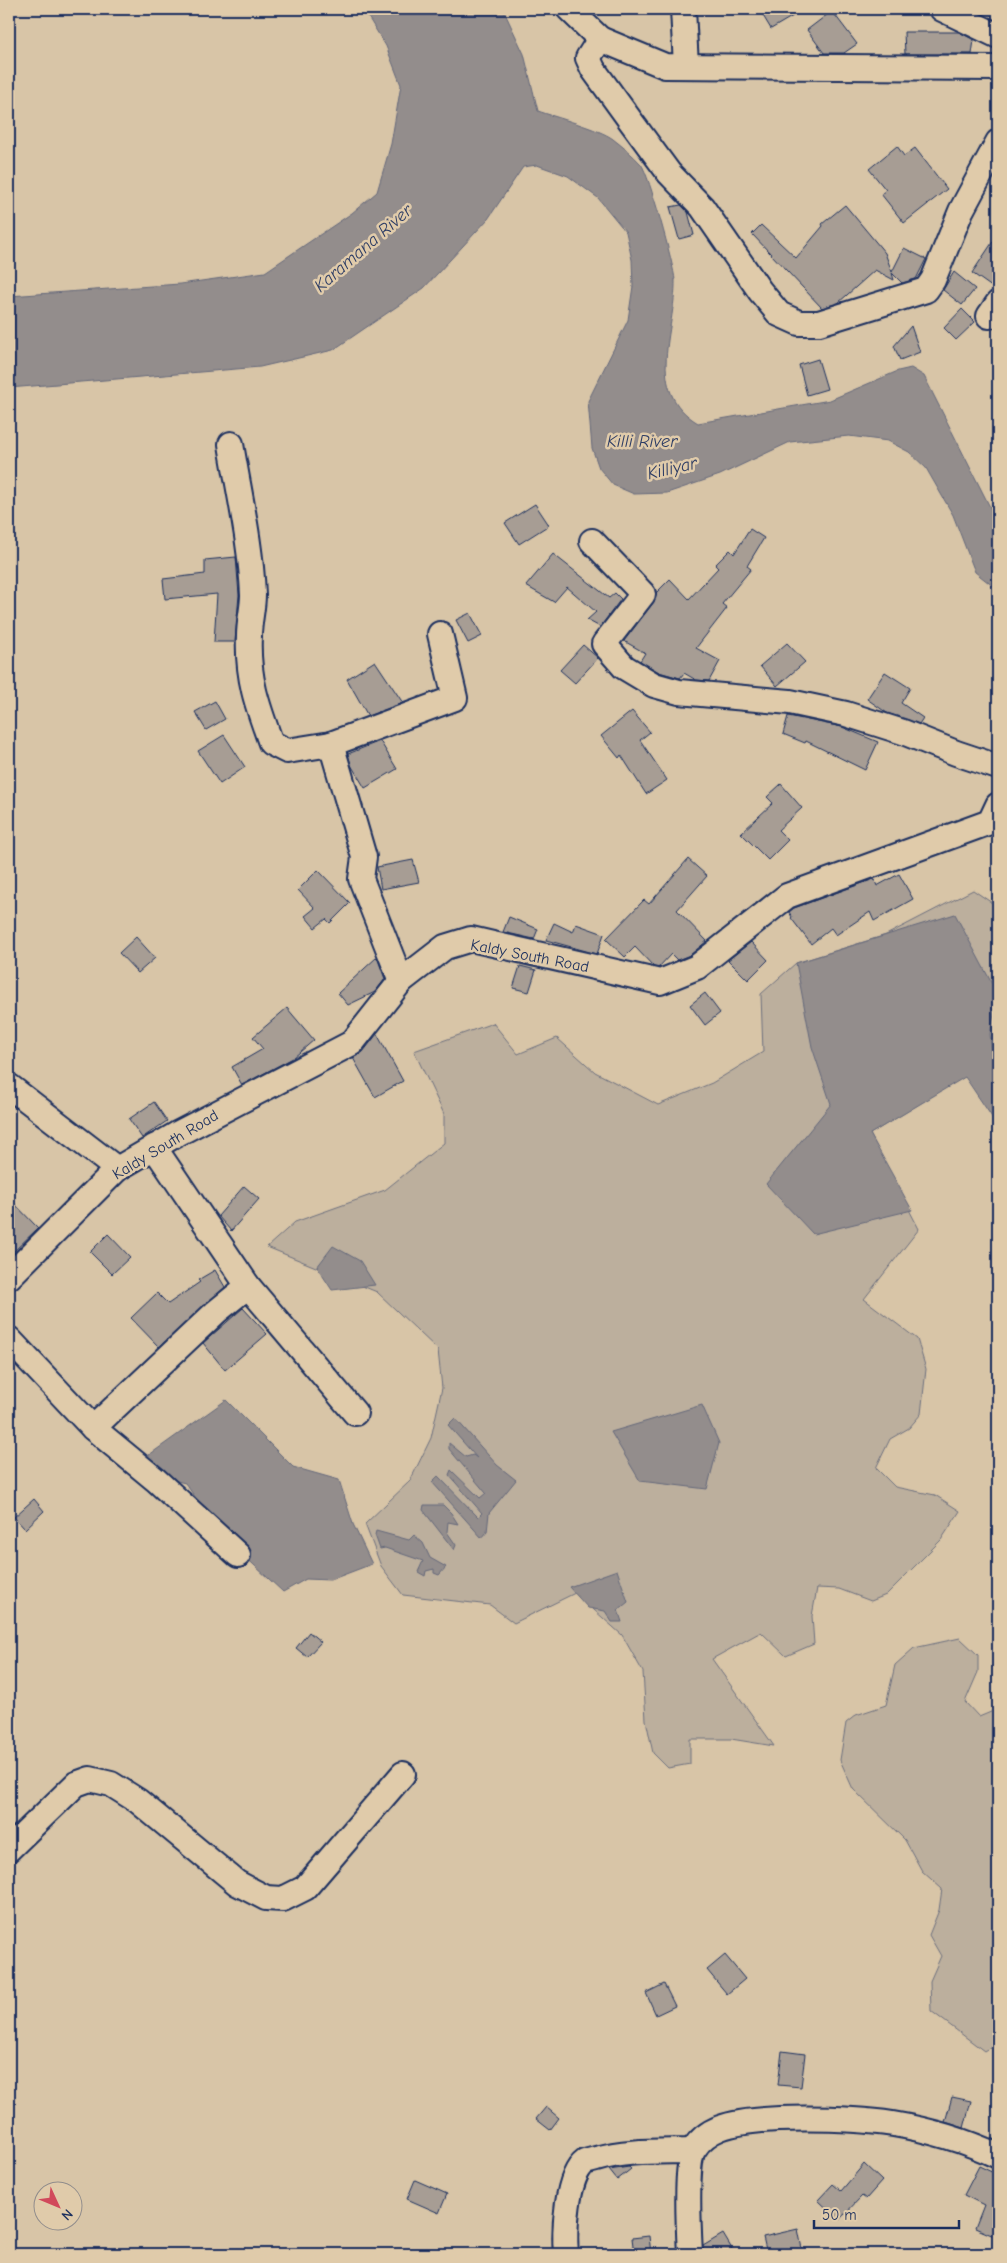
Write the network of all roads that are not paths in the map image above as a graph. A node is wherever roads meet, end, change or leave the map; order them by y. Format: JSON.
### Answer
{"nodes":[{"id":1,"x":569,"y":9,"type":"edge"},
{"id":2,"x":683,"y":9,"type":"edge"},
{"id":3,"x":942,"y":9,"type":"edge"},
{"id":4,"x":998,"y":36,"type":"edge"},
{"id":5,"x":600,"y":39,"type":"junction"},
{"id":6,"x":686,"y":66,"type":"junction"},
{"id":7,"x":998,"y":68,"type":"edge"},
{"id":8,"x":998,"y":142,"type":"edge"},
{"id":9,"x":231,"y":444,"type":"dead end"},
{"id":10,"x":592,"y":541,"type":"dead end"},
{"id":11,"x":440,"y":634,"type":"dead end"},
{"id":12,"x":331,"y":744,"type":"junction"},
{"id":13,"x":998,"y":768,"type":"edge"},
{"id":14,"x":998,"y":805,"type":"edge"},
{"id":15,"x":401,"y":981,"type":"junction"},
{"id":16,"x":9,"y":1086,"type":"edge"},
{"id":17,"x":154,"y":1147,"type":"junction"},
{"id":18,"x":117,"y":1169,"type":"junction"},
{"id":19,"x":9,"y":1277,"type":"edge"},
{"id":20,"x":248,"y":1286,"type":"junction"},
{"id":21,"x":9,"y":1339,"type":"edge"},
{"id":22,"x":355,"y":1413,"type":"dead end"},
{"id":23,"x":93,"y":1428,"type":"junction"},
{"id":24,"x":238,"y":1555,"type":"dead end"},
{"id":25,"x":403,"y":1774,"type":"dead end"},
{"id":26,"x":9,"y":1849,"type":"edge"},
{"id":27,"x":692,"y":2151,"type":"junction"},
{"id":28,"x":998,"y":2156,"type":"edge"},
{"id":29,"x":566,"y":2254,"type":"edge"},
{"id":30,"x":690,"y":2254,"type":"edge"}],
"edges":[{"from":1,"to":5,"type":"street"},
{"from":2,"to":6,"type":"street"},
{"from":3,"to":4,"type":"street"},
{"from":5,"to":6,"type":"street"},
{"from":5,"to":8,"type":"street"},
{"from":6,"to":7,"type":"street"},
{"from":9,"to":12,"type":"street"},
{"from":10,"to":13,"type":"street"},
{"from":11,"to":12,"type":"street"},
{"from":12,"to":15,"type":"street"},
{"from":14,"to":15,"type":"street","name":"Kaldy South Road"},
{"from":15,"to":17,"type":"street","name":"Kaldy South Road"},
{"from":16,"to":18,"type":"street"},
{"from":17,"to":18,"type":"street","name":"Kaldy South Road"},
{"from":17,"to":20,"type":"street"},
{"from":18,"to":19,"type":"street","name":"Kaldy South Road"},
{"from":20,"to":22,"type":"street"},
{"from":20,"to":23,"type":"street"},
{"from":21,"to":23,"type":"street"},
{"from":23,"to":24,"type":"street"},
{"from":25,"to":26,"type":"street"},
{"from":27,"to":28,"type":"street"},
{"from":27,"to":29,"type":"street"},
{"from":27,"to":30,"type":"street"}]}
